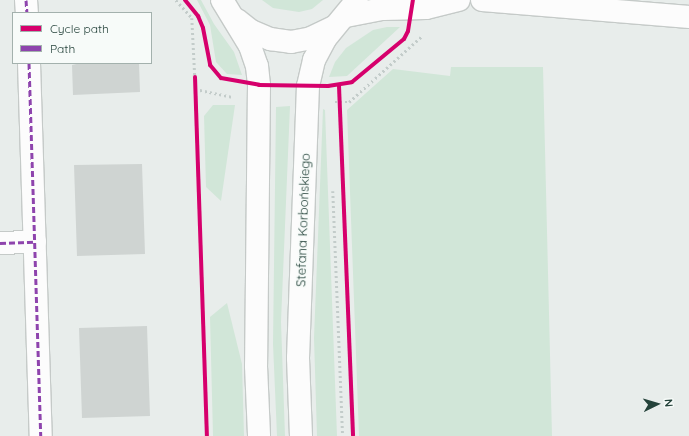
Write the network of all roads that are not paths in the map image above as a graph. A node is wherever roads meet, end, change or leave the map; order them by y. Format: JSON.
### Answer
{"nodes":[{"id":1,"x":26,"y":0,"type":"edge"},
{"id":2,"x":222,"y":0,"type":"edge"},
{"id":3,"x":459,"y":0,"type":"edge"},
{"id":4,"x":482,"y":0,"type":"edge"},
{"id":5,"x":352,"y":8,"type":"edge"},
{"id":6,"x":27,"y":12,"type":"edge"},
{"id":7,"x":689,"y":17,"type":"edge"},
{"id":8,"x":234,"y":18,"type":"junction"},
{"id":9,"x":29,"y":64,"type":"edge"},
{"id":10,"x":35,"y":242,"type":"junction"},
{"id":11,"x":0,"y":243,"type":"edge"},
{"id":12,"x":41,"y":436,"type":"edge"},
{"id":13,"x":259,"y":436,"type":"edge"},
{"id":14,"x":301,"y":436,"type":"edge"}],
"edges":[{"from":1,"to":6,"type":"street"},
{"from":2,"to":8,"type":"street"},
{"from":3,"to":5,"type":"street"},
{"from":4,"to":7,"type":"street"},
{"from":5,"to":8,"type":"street"},
{"from":5,"to":14,"type":"street","name":"Stefana Korbońskiego"},
{"from":8,"to":13,"type":"street"},
{"from":9,"to":10,"type":"street"},
{"from":10,"to":11,"type":"street"},
{"from":10,"to":12,"type":"street"}]}
